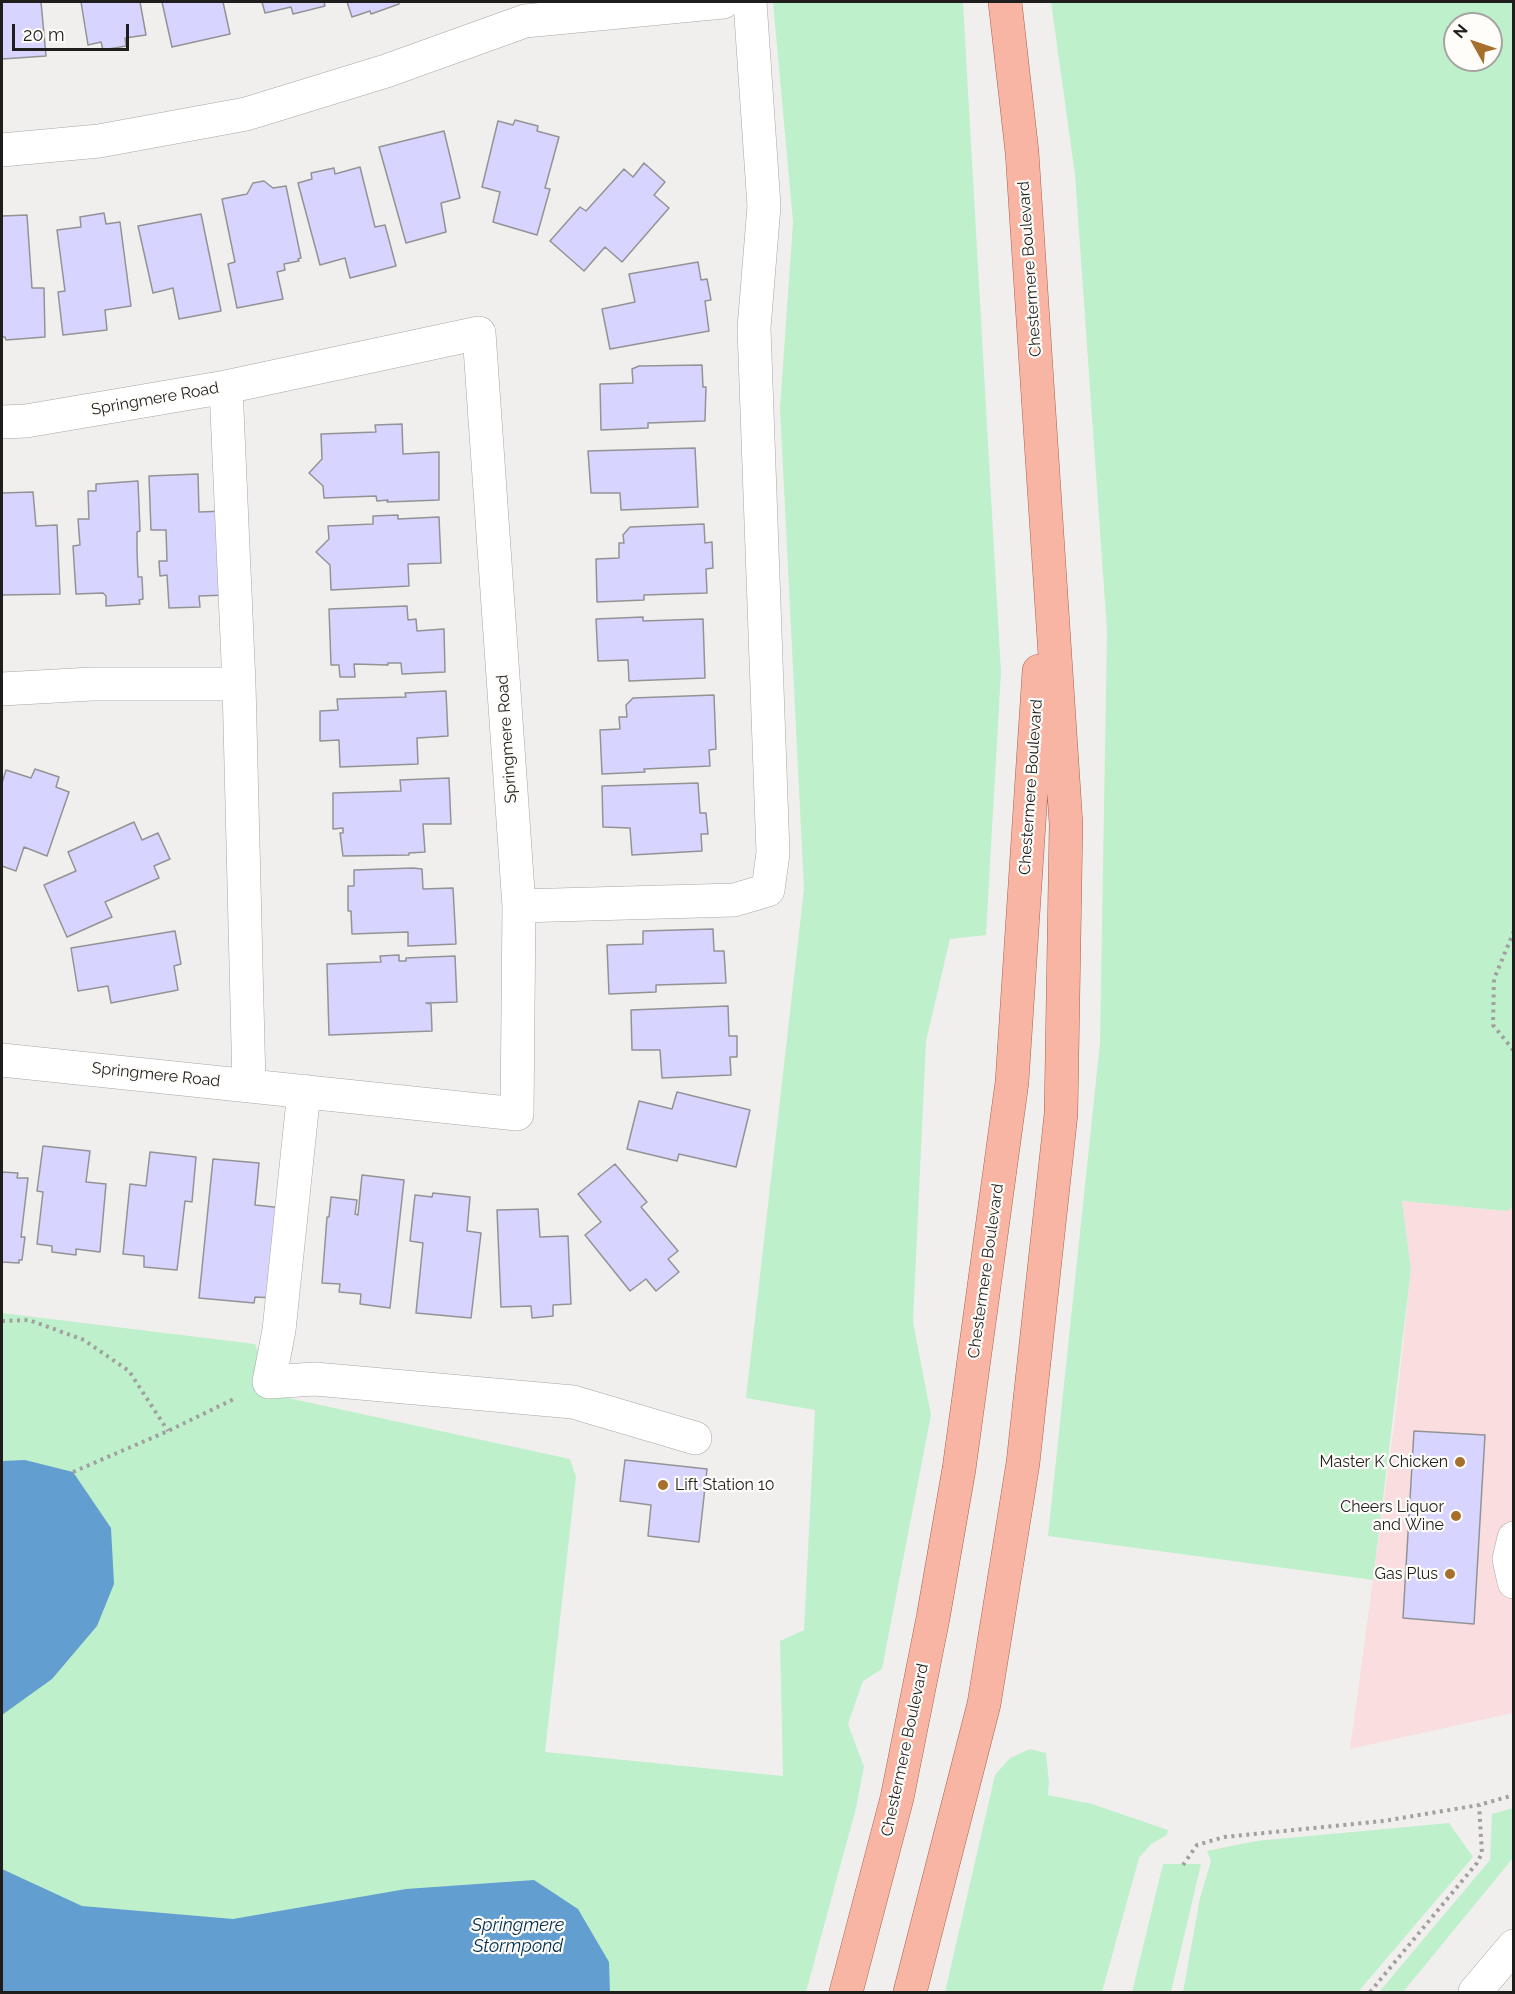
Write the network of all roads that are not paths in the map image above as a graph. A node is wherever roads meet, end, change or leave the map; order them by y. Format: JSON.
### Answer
{"nodes":[{"id":1,"x":723,"y":2,"type":"edge"},
{"id":2,"x":750,"y":2,"type":"edge"},
{"id":3,"x":1005,"y":2,"type":"edge"},
{"id":4,"x":2,"y":150,"type":"edge"},
{"id":5,"x":226,"y":387,"type":"junction"},
{"id":6,"x":2,"y":422,"type":"edge"},
{"id":7,"x":1047,"y":538,"type":"junction"},
{"id":8,"x":239,"y":684,"type":"junction"},
{"id":9,"x":2,"y":689,"type":"edge"},
{"id":10,"x":519,"y":906,"type":"junction"},
{"id":11,"x":2,"y":1060,"type":"edge"},
{"id":12,"x":249,"y":1084,"type":"junction"},
{"id":13,"x":304,"y":1091,"type":"junction"},
{"id":14,"x":695,"y":1438,"type":"dead end"},
{"id":15,"x":1514,"y":1538,"type":"edge"},
{"id":16,"x":1514,"y":1582,"type":"edge"},
{"id":17,"x":1514,"y":1946,"type":"edge"},
{"id":18,"x":846,"y":1992,"type":"edge"},
{"id":19,"x":910,"y":1992,"type":"edge"},
{"id":20,"x":1475,"y":1992,"type":"edge"}],
"edges":[{"from":1,"to":4,"type":"street"},
{"from":2,"to":10,"type":"street"},
{"from":3,"to":7,"type":"main road","name":"Chestermere Boulevard"},
{"from":5,"to":6,"type":"street","name":"Springmere Road"},
{"from":5,"to":8,"type":"street"},
{"from":5,"to":10,"type":"street","name":"Springmere Road"},
{"from":7,"to":18,"type":"main road","name":"Chestermere Boulevard"},
{"from":7,"to":19,"type":"main road","name":"Chestermere Boulevard"},
{"from":8,"to":9,"type":"street"},
{"from":8,"to":12,"type":"street"},
{"from":10,"to":13,"type":"street","name":"Springmere Road"},
{"from":11,"to":12,"type":"street","name":"Springmere Road"},
{"from":12,"to":13,"type":"street","name":"Springmere Road"},
{"from":13,"to":14,"type":"street"},
{"from":15,"to":16,"type":"street"},
{"from":17,"to":20,"type":"street"}]}
